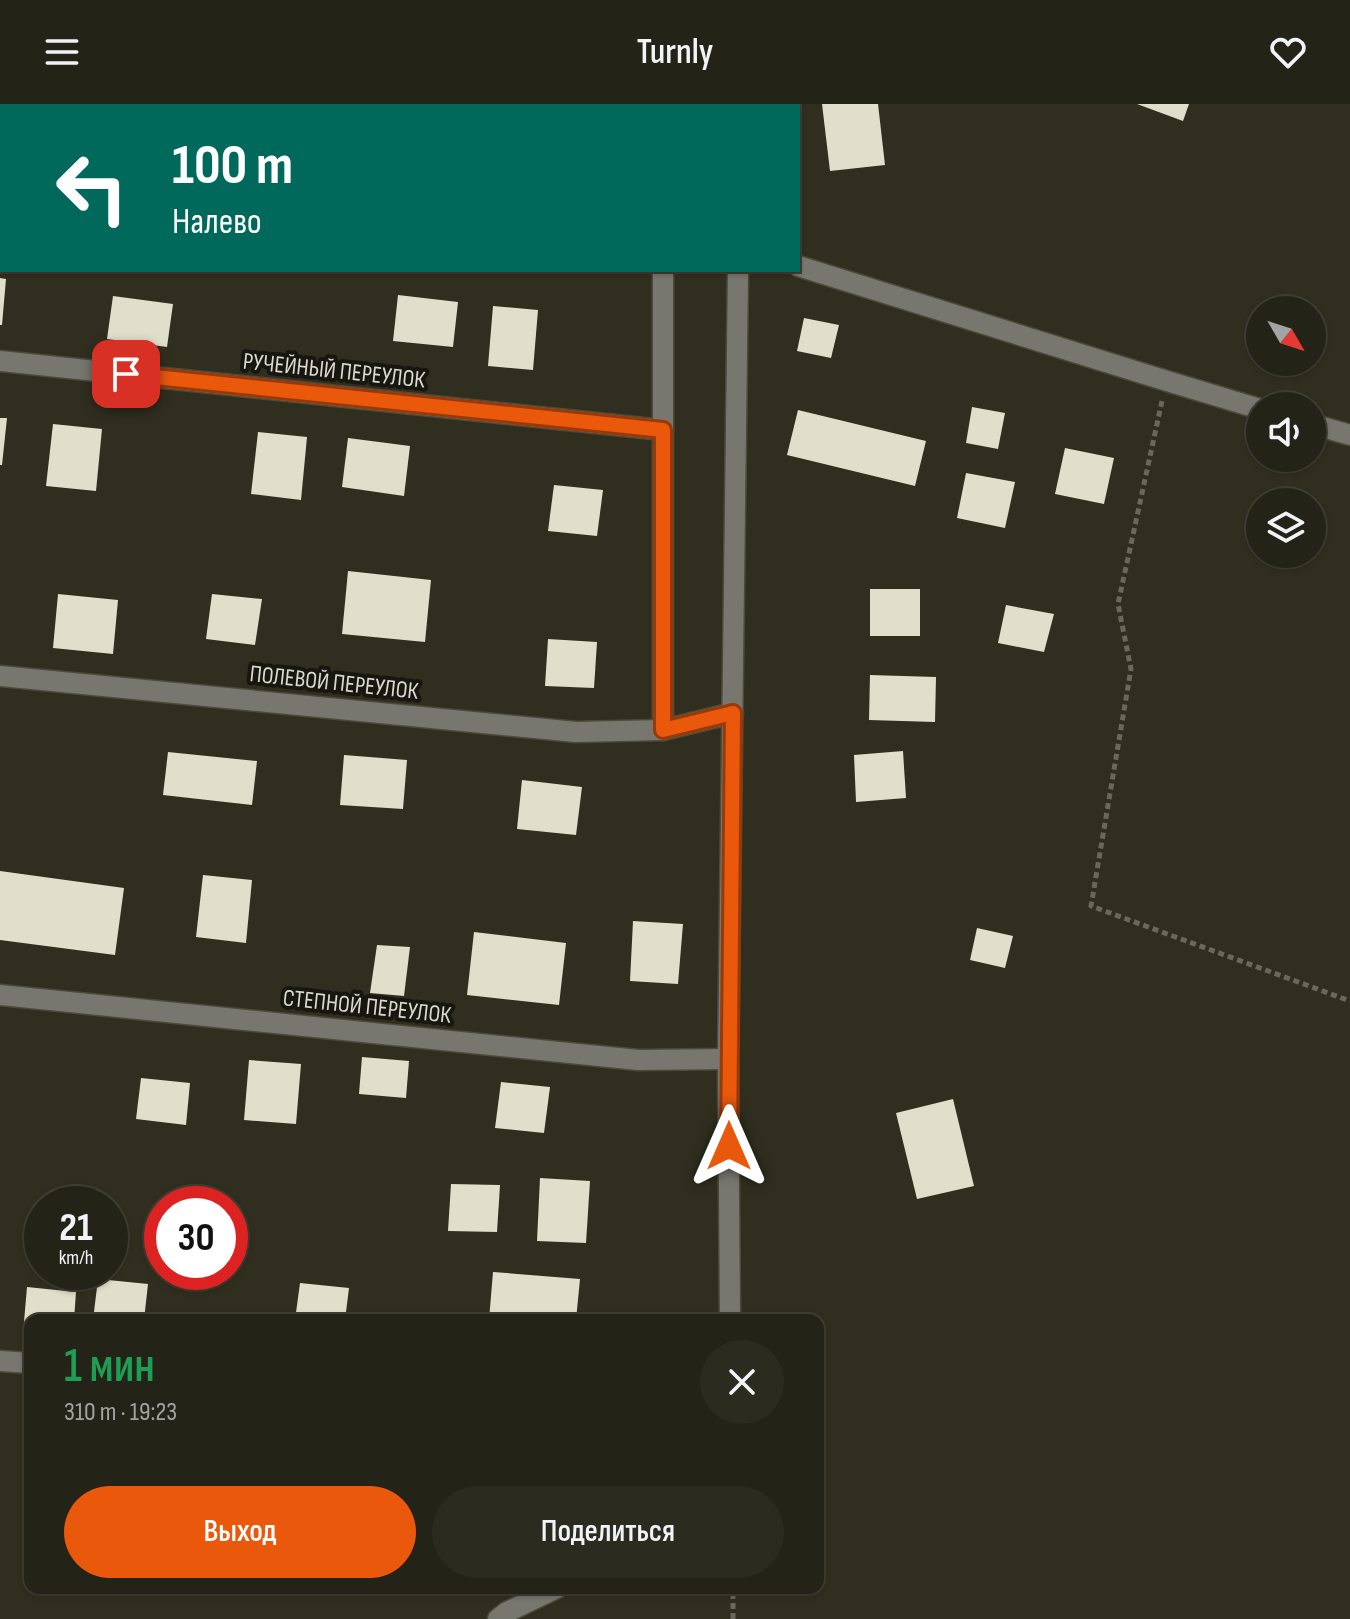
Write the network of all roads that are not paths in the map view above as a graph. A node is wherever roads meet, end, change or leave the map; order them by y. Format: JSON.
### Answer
{"nodes":[{"id":1,"x":800,"y":267,"type":"edge"},
{"id":2,"x":663,"y":272,"type":"edge"},
{"id":3,"x":738,"y":272,"type":"edge"},
{"id":4,"x":0,"y":361,"type":"edge"},
{"id":5,"x":1246,"y":405,"type":"edge"},
{"id":6,"x":1326,"y":428,"type":"edge"},
{"id":7,"x":663,"y":430,"type":"junction"},
{"id":8,"x":1350,"y":435,"type":"edge"},
{"id":9,"x":0,"y":676,"type":"edge"},
{"id":10,"x":733,"y":713,"type":"junction"},
{"id":11,"x":663,"y":730,"type":"junction"},
{"id":12,"x":0,"y":995,"type":"edge"},
{"id":13,"x":728,"y":1059,"type":"junction"},
{"id":14,"x":730,"y":1314,"type":"edge"},
{"id":15,"x":0,"y":1361,"type":"edge"},
{"id":16,"x":24,"y":1363,"type":"edge"},
{"id":17,"x":544,"y":1594,"type":"edge"},
{"id":18,"x":498,"y":1619,"type":"edge"}],
"edges":[{"from":1,"to":5,"type":"street"},
{"from":2,"to":7,"type":"street"},
{"from":3,"to":10,"type":"street"},
{"from":4,"to":7,"type":"street","name":"РУЧЕЙНЫЙ ПЕРЕУЛОК"},
{"from":6,"to":8,"type":"street"},
{"from":7,"to":11,"type":"street"},
{"from":9,"to":11,"type":"street","name":"ПОЛЕВОЙ ПЕРЕУЛОК"},
{"from":10,"to":11,"type":"street","name":"ПОЛЕВОЙ ПЕРЕУЛОК"},
{"from":10,"to":13,"type":"street"},
{"from":12,"to":13,"type":"street","name":"СТЕПНОЙ ПЕРЕУЛОК"},
{"from":13,"to":14,"type":"street"},
{"from":15,"to":16,"type":"street"},
{"from":17,"to":18,"type":"street"}]}
